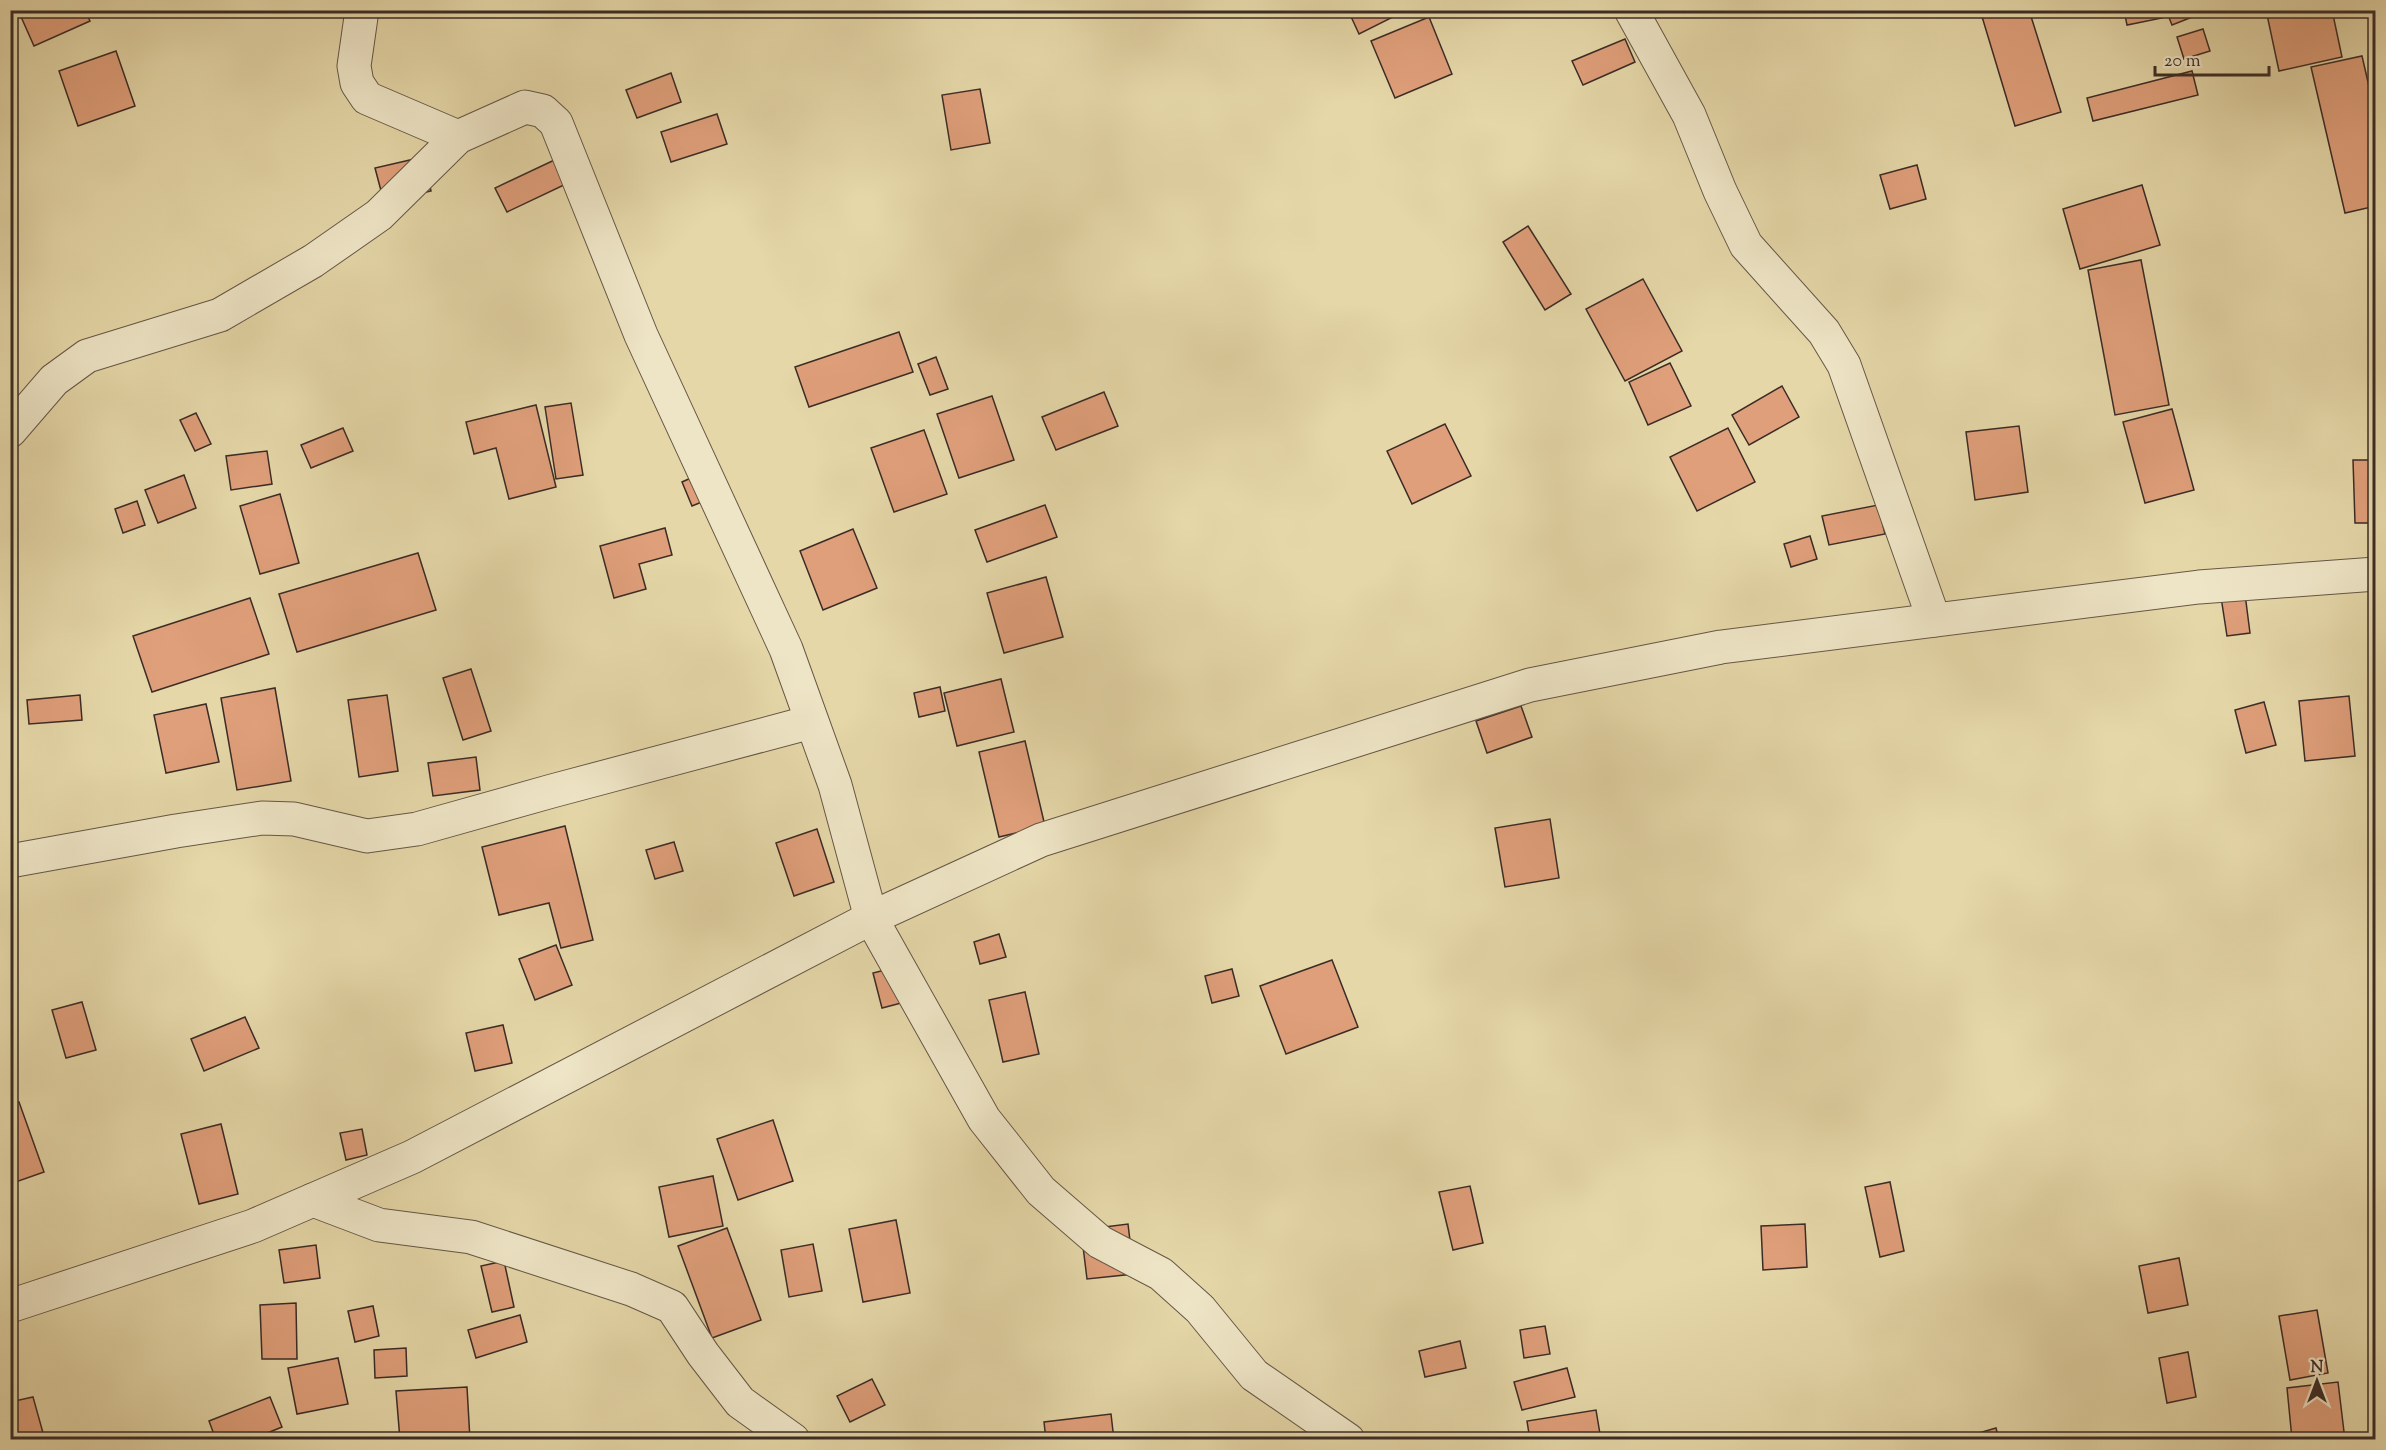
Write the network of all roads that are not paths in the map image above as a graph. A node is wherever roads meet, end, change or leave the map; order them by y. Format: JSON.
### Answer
{"nodes":[{"id":1,"x":362,"y":10,"type":"edge"},
{"id":2,"x":1631,"y":10,"type":"edge"},
{"id":3,"x":458,"y":137,"type":"junction"},
{"id":4,"x":10,"y":431,"type":"edge"},
{"id":5,"x":2376,"y":574,"type":"edge"},
{"id":6,"x":1934,"y":620,"type":"junction"},
{"id":7,"x":812,"y":722,"type":"junction"},
{"id":8,"x":10,"y":861,"type":"edge"},
{"id":9,"x":871,"y":918,"type":"junction"},
{"id":10,"x":313,"y":1200,"type":"junction"},
{"id":11,"x":10,"y":1306,"type":"edge"},
{"id":12,"x":793,"y":1440,"type":"edge"},
{"id":13,"x":1348,"y":1440,"type":"edge"}],
"edges":[{"from":1,"to":3,"type":"street"},
{"from":2,"to":6,"type":"street"},
{"from":3,"to":4,"type":"street"},
{"from":3,"to":7,"type":"street"},
{"from":5,"to":6,"type":"street"},
{"from":6,"to":9,"type":"street"},
{"from":7,"to":8,"type":"street"},
{"from":7,"to":9,"type":"street"},
{"from":9,"to":10,"type":"street"},
{"from":9,"to":13,"type":"street"},
{"from":10,"to":11,"type":"street"},
{"from":10,"to":12,"type":"street"}]}
